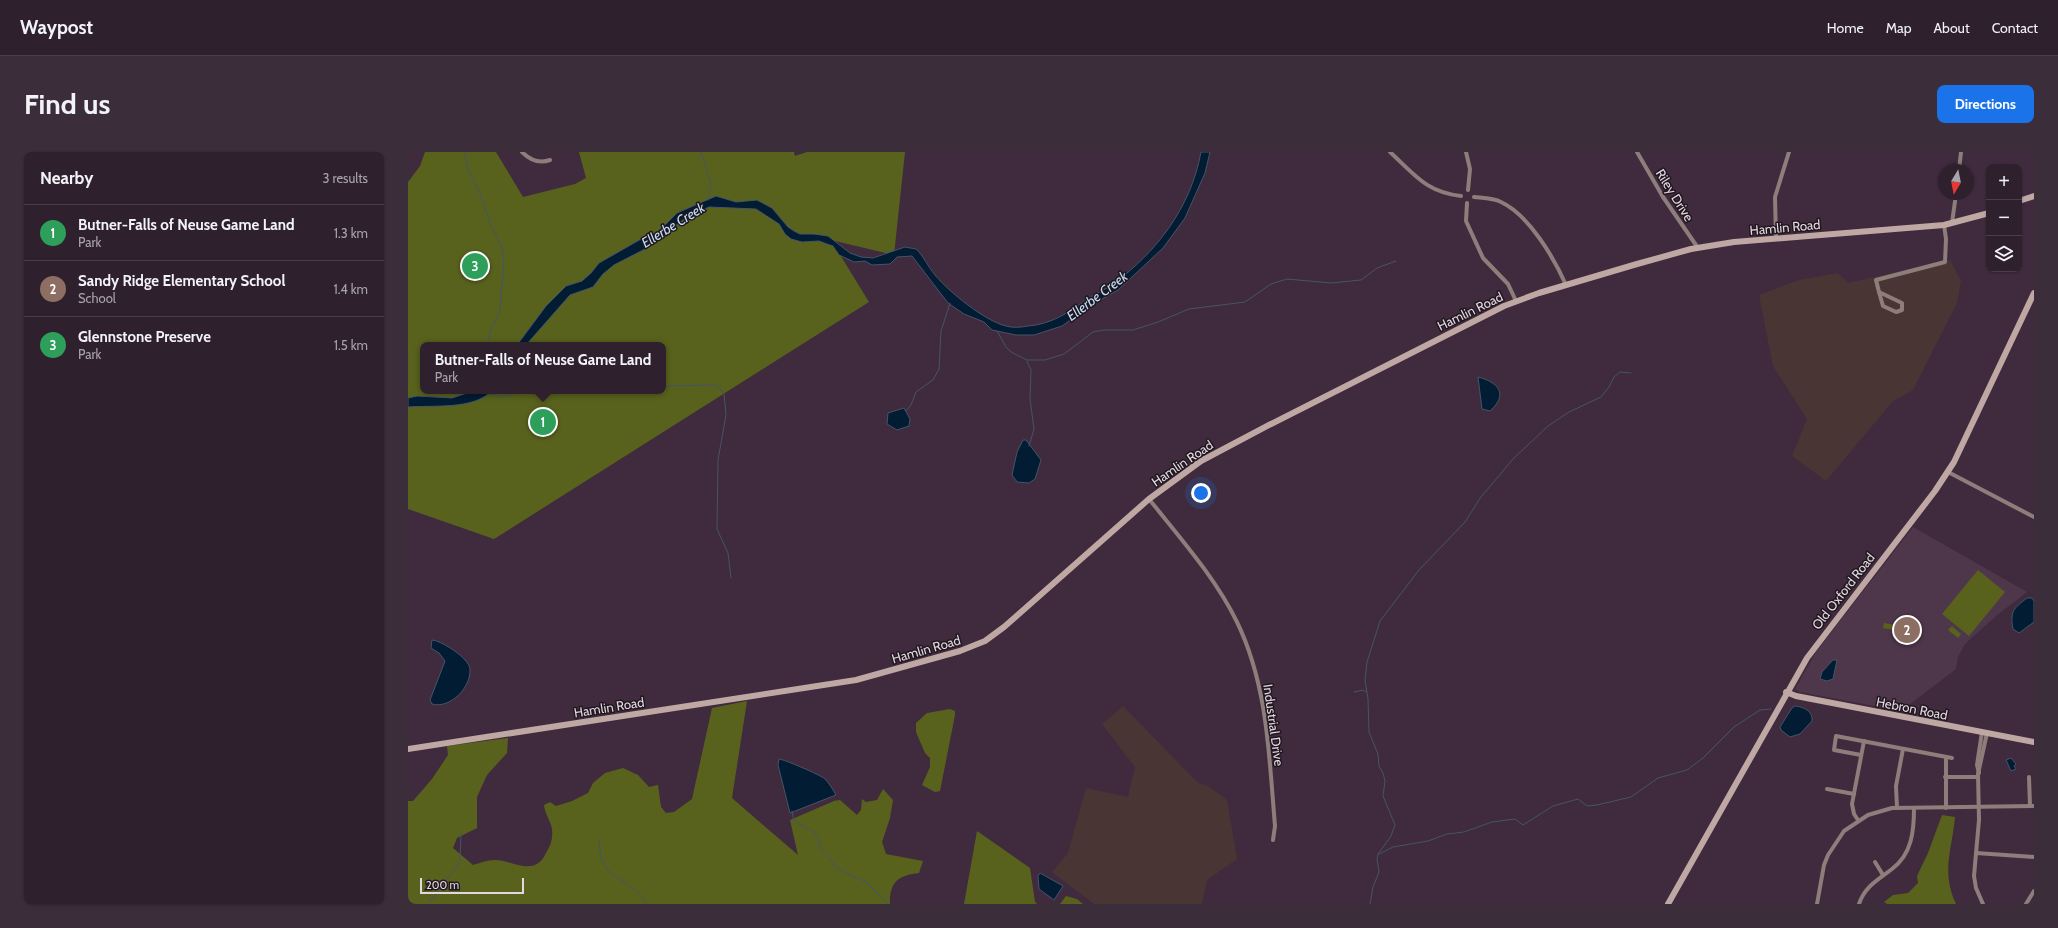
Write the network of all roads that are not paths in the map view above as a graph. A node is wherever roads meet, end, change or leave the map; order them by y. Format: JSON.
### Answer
{"nodes":[{"id":1,"x":522,"y":152,"type":"edge"},
{"id":2,"x":1390,"y":152,"type":"edge"},
{"id":3,"x":1466,"y":152,"type":"edge"},
{"id":4,"x":1637,"y":152,"type":"edge"},
{"id":5,"x":1789,"y":152,"type":"edge"},
{"id":6,"x":1961,"y":152,"type":"edge"},
{"id":7,"x":550,"y":160,"type":"dead end"},
{"id":8,"x":1960,"y":164,"type":"edge"},
{"id":9,"x":1468,"y":190,"type":"junction"},
{"id":10,"x":1462,"y":196,"type":"junction"},
{"id":11,"x":2034,"y":196,"type":"edge"},
{"id":12,"x":1474,"y":197,"type":"junction"},
{"id":13,"x":1955,"y":200,"type":"edge"},
{"id":14,"x":2022,"y":200,"type":"edge"},
{"id":15,"x":1467,"y":203,"type":"junction"},
{"id":16,"x":1986,"y":214,"type":"edge"},
{"id":17,"x":1952,"y":224,"type":"junction"},
{"id":18,"x":1944,"y":225,"type":"junction"},
{"id":19,"x":1776,"y":239,"type":"junction"},
{"id":20,"x":1698,"y":248,"type":"junction"},
{"id":21,"x":1566,"y":285,"type":"junction"},
{"id":22,"x":1879,"y":292,"type":"junction"},
{"id":23,"x":2034,"y":293,"type":"edge"},
{"id":24,"x":1516,"y":301,"type":"junction"},
{"id":25,"x":1948,"y":472,"type":"junction"},
{"id":26,"x":1149,"y":499,"type":"junction"},
{"id":27,"x":2034,"y":517,"type":"edge"},
{"id":28,"x":1786,"y":692,"type":"junction"},
{"id":29,"x":1984,"y":733,"type":"junction"},
{"id":30,"x":1864,"y":742,"type":"junction"},
{"id":31,"x":2034,"y":742,"type":"edge"},
{"id":32,"x":408,"y":749,"type":"edge"},
{"id":33,"x":1903,"y":749,"type":"junction"},
{"id":34,"x":1861,"y":755,"type":"junction"},
{"id":35,"x":1946,"y":757,"type":"junction"},
{"id":36,"x":1952,"y":758,"type":"dead end"},
{"id":37,"x":1978,"y":775,"type":"junction"},
{"id":38,"x":1945,"y":776,"type":"junction"},
{"id":39,"x":2029,"y":777,"type":"dead end"},
{"id":40,"x":1827,"y":789,"type":"dead end"},
{"id":41,"x":1854,"y":794,"type":"junction"},
{"id":42,"x":2032,"y":806,"type":"edge"},
{"id":43,"x":1978,"y":807,"type":"junction"},
{"id":44,"x":1897,"y":808,"type":"junction"},
{"id":45,"x":1914,"y":808,"type":"junction"},
{"id":46,"x":1946,"y":808,"type":"junction"},
{"id":47,"x":1858,"y":820,"type":"junction"},
{"id":48,"x":1273,"y":840,"type":"dead end"},
{"id":49,"x":1976,"y":853,"type":"junction"},
{"id":50,"x":2034,"y":856,"type":"edge"},
{"id":51,"x":1875,"y":862,"type":"dead end"},
{"id":52,"x":1883,"y":875,"type":"junction"},
{"id":53,"x":2034,"y":891,"type":"edge"},
{"id":54,"x":1668,"y":904,"type":"edge"},
{"id":55,"x":1817,"y":904,"type":"edge"},
{"id":56,"x":1859,"y":904,"type":"edge"},
{"id":57,"x":1983,"y":904,"type":"edge"},
{"id":58,"x":2026,"y":904,"type":"edge"}],
"edges":[{"from":1,"to":7,"type":"street"},
{"from":2,"to":10,"type":"street"},
{"from":3,"to":9,"type":"street"},
{"from":4,"to":20,"type":"street","name":"Riley Drive"},
{"from":5,"to":19,"type":"street"},
{"from":6,"to":8,"type":"street"},
{"from":9,"to":10,"type":"street"},
{"from":9,"to":12,"type":"street"},
{"from":10,"to":15,"type":"street"},
{"from":11,"to":14,"type":"street"},
{"from":12,"to":15,"type":"street"},
{"from":12,"to":21,"type":"street"},
{"from":13,"to":17,"type":"street"},
{"from":15,"to":24,"type":"street"},
{"from":16,"to":17,"type":"street","name":"Hamlin Road"},
{"from":17,"to":18,"type":"street","name":"Hamlin Road"},
{"from":18,"to":19,"type":"street","name":"Hamlin Road"},
{"from":18,"to":22,"type":"street"},
{"from":19,"to":20,"type":"street","name":"Hamlin Road"},
{"from":20,"to":21,"type":"street","name":"Hamlin Road"},
{"from":21,"to":24,"type":"street","name":"Hamlin Road"},
{"from":22,"to":22,"type":"street"},
{"from":23,"to":25,"type":"street","name":"Old Oxford Road"},
{"from":24,"to":26,"type":"street","name":"Hamlin Road"},
{"from":25,"to":27,"type":"street"},
{"from":25,"to":28,"type":"street","name":"Old Oxford Road"},
{"from":26,"to":32,"type":"street","name":"Hamlin Road"},
{"from":26,"to":48,"type":"street","name":"Industrial Drive"},
{"from":28,"to":29,"type":"street","name":"Hebron Road"},
{"from":28,"to":54,"type":"street","name":"Old Oxford Road"},
{"from":29,"to":31,"type":"street","name":"Hebron Road"},
{"from":29,"to":37,"type":"street"},
{"from":30,"to":33,"type":"street"},
{"from":30,"to":34,"type":"street"},
{"from":30,"to":34,"type":"street"},
{"from":33,"to":35,"type":"street"},
{"from":33,"to":44,"type":"street"},
{"from":34,"to":41,"type":"street"},
{"from":35,"to":36,"type":"street"},
{"from":35,"to":38,"type":"street"},
{"from":37,"to":38,"type":"street"},
{"from":37,"to":43,"type":"street"},
{"from":38,"to":46,"type":"street"},
{"from":39,"to":42,"type":"street"},
{"from":40,"to":41,"type":"street"},
{"from":41,"to":47,"type":"street"},
{"from":42,"to":43,"type":"street"},
{"from":43,"to":46,"type":"street"},
{"from":43,"to":49,"type":"street"},
{"from":44,"to":45,"type":"street"},
{"from":44,"to":47,"type":"street"},
{"from":45,"to":46,"type":"street"},
{"from":45,"to":52,"type":"street"},
{"from":47,"to":55,"type":"street"},
{"from":49,"to":50,"type":"street"},
{"from":49,"to":57,"type":"street"},
{"from":51,"to":52,"type":"street"},
{"from":52,"to":56,"type":"street"},
{"from":53,"to":58,"type":"street"}]}
